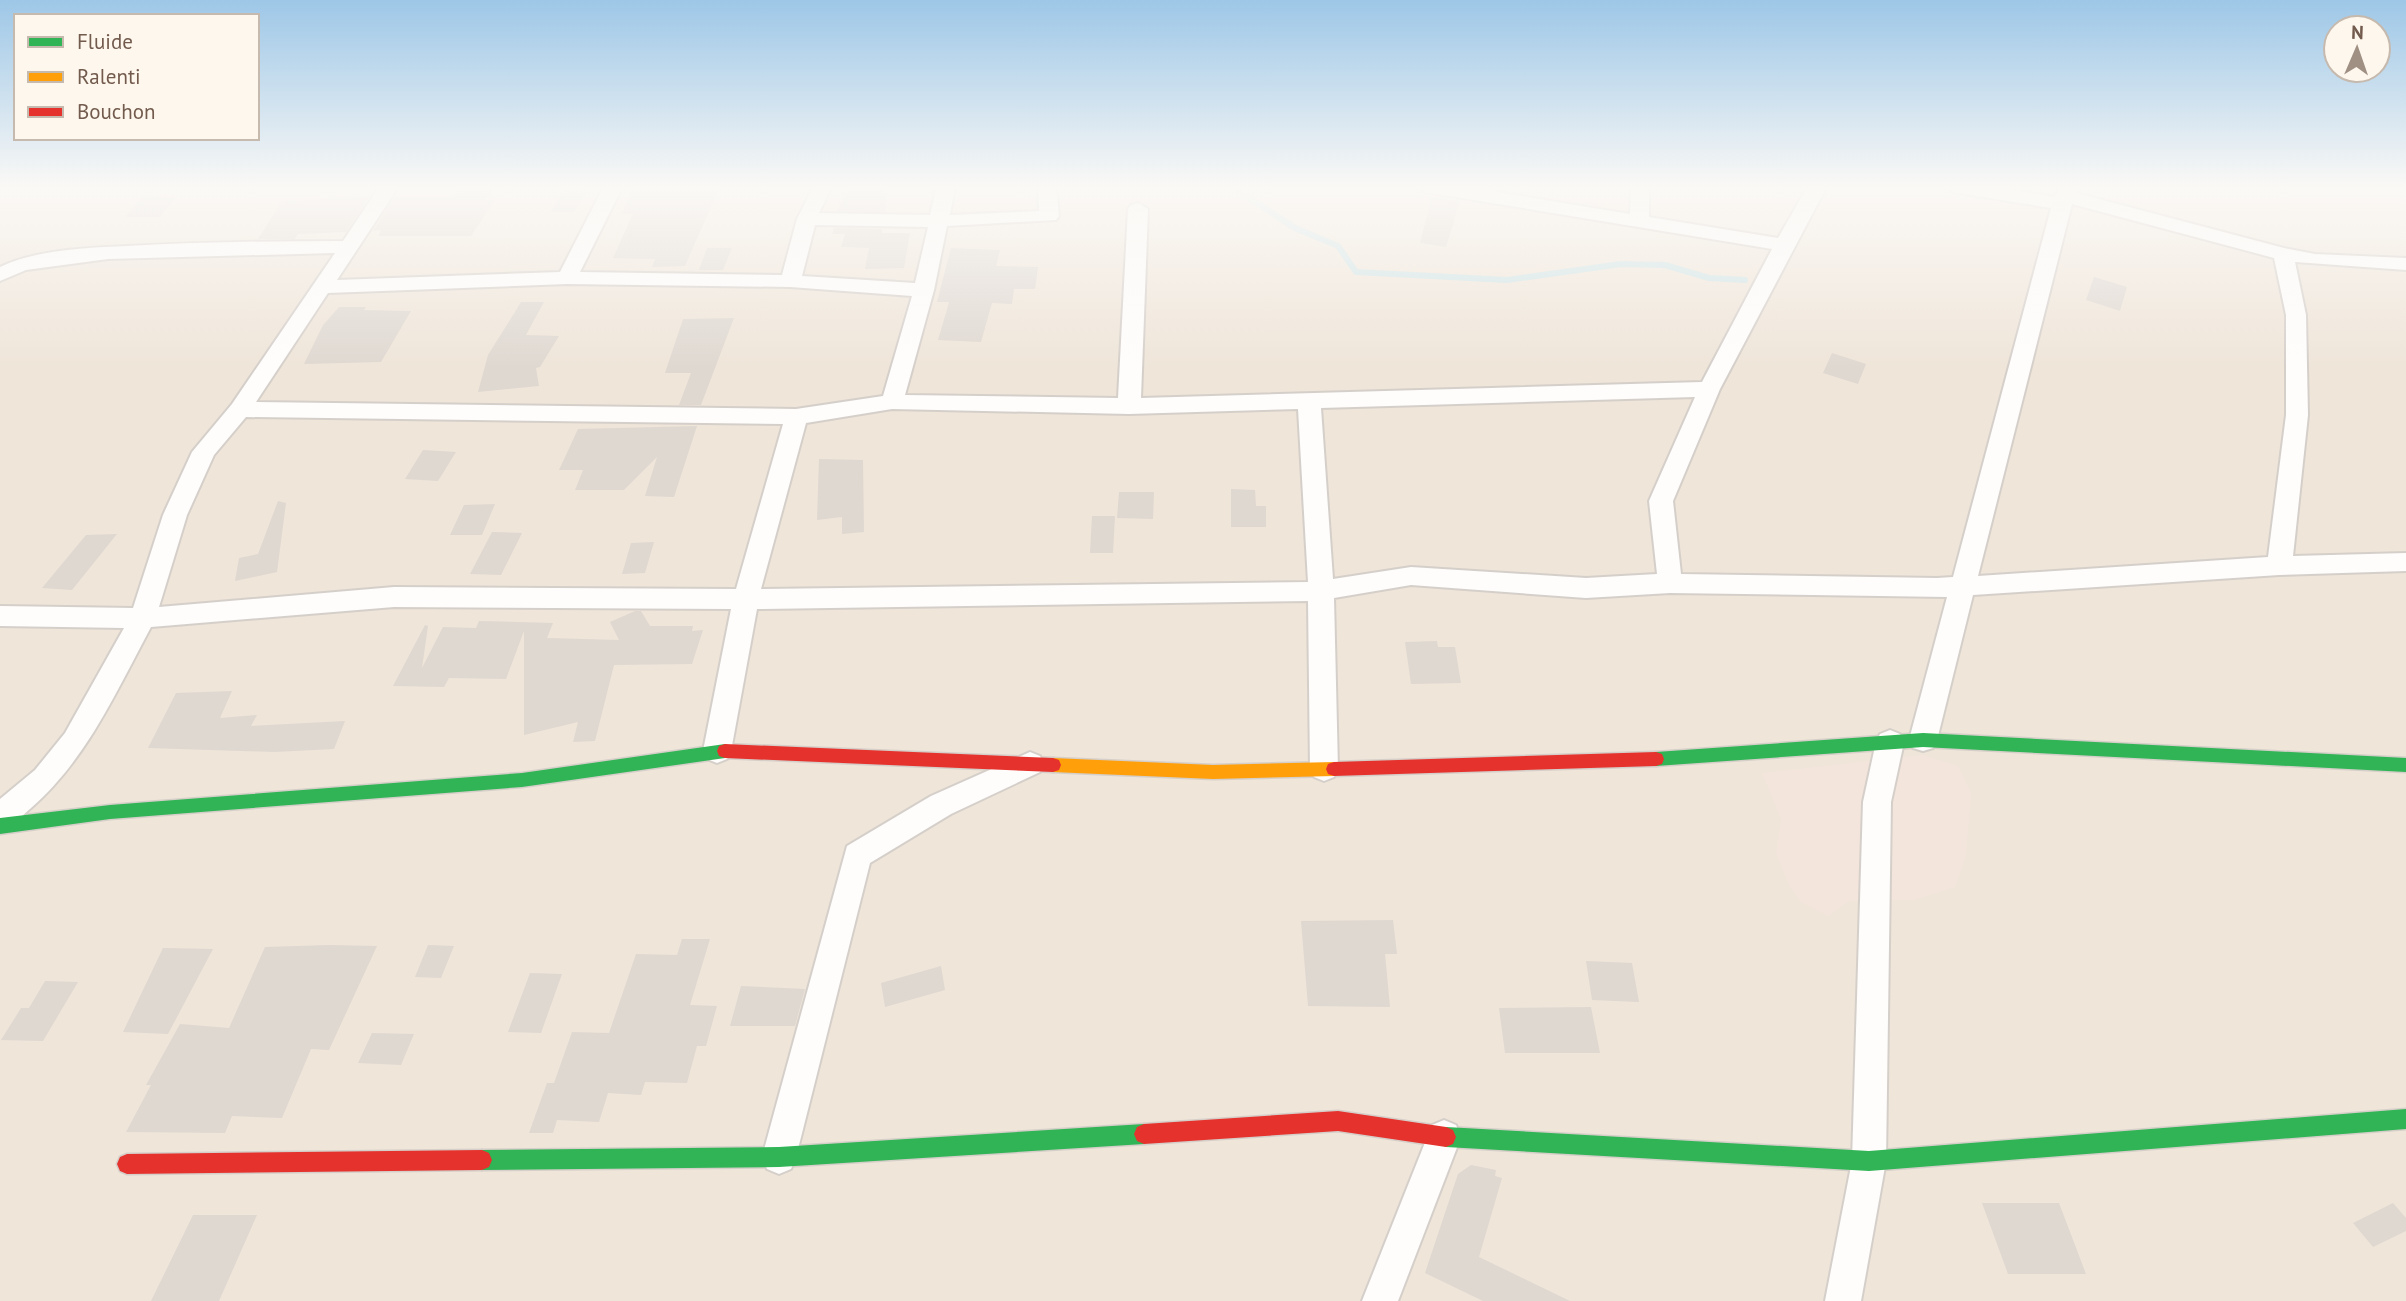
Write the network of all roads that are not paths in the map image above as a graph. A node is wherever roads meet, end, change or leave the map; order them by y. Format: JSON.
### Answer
{"nodes":[{"id":1,"x":348,"y":247,"type":"joint"},
{"id":2,"x":583,"y":247,"type":"edge"},
{"id":3,"x":799,"y":247,"type":"edge"},
{"id":4,"x":933,"y":247,"type":"edge"},
{"id":5,"x":1136,"y":247,"type":"edge"},
{"id":6,"x":1783,"y":247,"type":"edge"},
{"id":7,"x":2053,"y":247,"type":"edge"},
{"id":8,"x":2256,"y":247,"type":"edge"},
{"id":9,"x":2283,"y":254,"type":"junction"},
{"id":10,"x":2406,"y":264,"type":"edge"},
{"id":11,"x":0,"y":275,"type":"edge"},
{"id":12,"x":567,"y":278,"type":"junction"},
{"id":13,"x":790,"y":281,"type":"junction"},
{"id":14,"x":322,"y":287,"type":"junction"},
{"id":15,"x":924,"y":290,"type":"junction"},
{"id":16,"x":1709,"y":389,"type":"junction"},
{"id":17,"x":1309,"y":401,"type":"junction"},
{"id":18,"x":892,"y":402,"type":"junction"},
{"id":19,"x":1129,"y":406,"type":"junction"},
{"id":20,"x":240,"y":409,"type":"junction"},
{"id":21,"x":796,"y":417,"type":"junction"},
{"id":22,"x":2406,"y":562,"type":"edge"},
{"id":23,"x":2279,"y":566,"type":"junction"},
{"id":24,"x":1670,"y":583,"type":"junction"},
{"id":25,"x":1965,"y":586,"type":"junction"},
{"id":26,"x":1321,"y":591,"type":"junction"},
{"id":27,"x":747,"y":599,"type":"junction"},
{"id":28,"x":0,"y":617,"type":"edge"},
{"id":29,"x":143,"y":618,"type":"junction"},
{"id":30,"x":1923,"y":740,"type":"junction"},
{"id":31,"x":1890,"y":742,"type":"junction"},
{"id":32,"x":717,"y":751,"type":"junction"},
{"id":33,"x":1030,"y":764,"type":"junction"},
{"id":34,"x":2406,"y":765,"type":"edge"},
{"id":35,"x":1324,"y":769,"type":"junction"},
{"id":36,"x":0,"y":817,"type":"edge"},
{"id":37,"x":0,"y":826,"type":"edge"},
{"id":38,"x":2406,"y":1119,"type":"edge"},
{"id":39,"x":1444,"y":1137,"type":"junction"},
{"id":40,"x":779,"y":1157,"type":"junction"},
{"id":41,"x":1869,"y":1161,"type":"junction"},
{"id":42,"x":127,"y":1164,"type":"dead end"},
{"id":43,"x":1380,"y":1301,"type":"edge"},
{"id":44,"x":1843,"y":1301,"type":"edge"}],
"edges":[{"from":1,"to":11,"type":"street"},
{"from":1,"to":14,"type":"street"},
{"from":2,"to":12,"type":"street"},
{"from":3,"to":13,"type":"street"},
{"from":4,"to":15,"type":"street"},
{"from":5,"to":19,"type":"street"},
{"from":6,"to":16,"type":"street"},
{"from":7,"to":25,"type":"street"},
{"from":8,"to":9,"type":"street"},
{"from":9,"to":10,"type":"street"},
{"from":9,"to":23,"type":"street"},
{"from":12,"to":13,"type":"street"},
{"from":12,"to":14,"type":"street"},
{"from":13,"to":15,"type":"street"},
{"from":14,"to":20,"type":"street"},
{"from":15,"to":18,"type":"street"},
{"from":16,"to":17,"type":"street"},
{"from":16,"to":24,"type":"street"},
{"from":17,"to":19,"type":"street"},
{"from":17,"to":26,"type":"street"},
{"from":18,"to":19,"type":"street"},
{"from":18,"to":21,"type":"street"},
{"from":20,"to":21,"type":"street"},
{"from":20,"to":29,"type":"street"},
{"from":21,"to":27,"type":"street"},
{"from":22,"to":23,"type":"street"},
{"from":23,"to":25,"type":"street"},
{"from":24,"to":25,"type":"street"},
{"from":24,"to":26,"type":"street"},
{"from":25,"to":30,"type":"street"},
{"from":26,"to":27,"type":"street"},
{"from":26,"to":35,"type":"street"},
{"from":27,"to":29,"type":"street"},
{"from":27,"to":32,"type":"street"},
{"from":28,"to":29,"type":"street"},
{"from":29,"to":36,"type":"street"},
{"from":30,"to":31,"type":"street"},
{"from":30,"to":34,"type":"street"},
{"from":31,"to":35,"type":"street"},
{"from":31,"to":41,"type":"street"},
{"from":32,"to":33,"type":"street"},
{"from":32,"to":37,"type":"street"},
{"from":33,"to":35,"type":"street"},
{"from":33,"to":40,"type":"street"},
{"from":38,"to":41,"type":"street"},
{"from":39,"to":40,"type":"street"},
{"from":39,"to":41,"type":"street"},
{"from":39,"to":43,"type":"street"},
{"from":40,"to":42,"type":"street"},
{"from":41,"to":44,"type":"street"}]}
